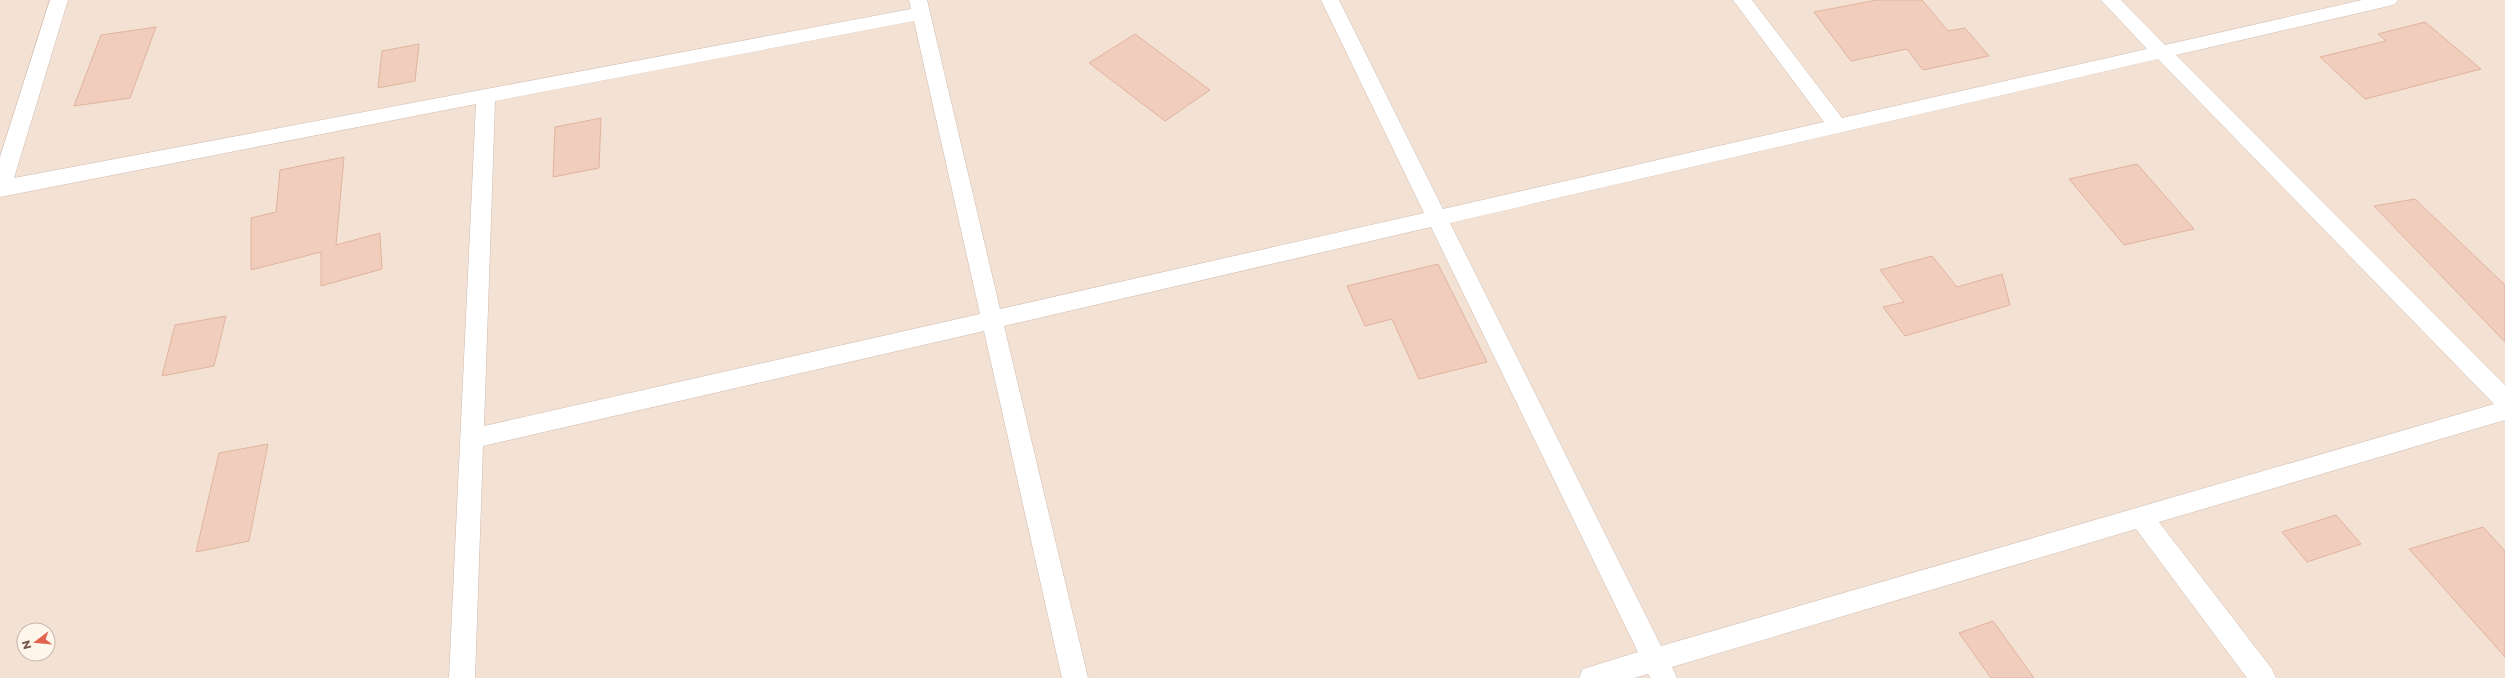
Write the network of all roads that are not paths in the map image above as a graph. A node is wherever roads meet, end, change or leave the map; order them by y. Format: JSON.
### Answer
{"nodes":[{"id":1,"x":59,"y":0,"type":"edge"},
{"id":2,"x":1330,"y":0,"type":"edge"},
{"id":3,"x":1742,"y":0,"type":"edge"},
{"id":4,"x":2110,"y":0,"type":"edge"},
{"id":5,"x":2389,"y":0,"type":"edge"},
{"id":6,"x":919,"y":7,"type":"edge"},
{"id":7,"x":2161,"y":52,"type":"junction"},
{"id":8,"x":486,"y":96,"type":"junction"},
{"id":9,"x":1837,"y":126,"type":"junction"},
{"id":10,"x":0,"y":188,"type":"edge"},
{"id":11,"x":1437,"y":218,"type":"junction"},
{"id":12,"x":992,"y":320,"type":"junction"},
{"id":13,"x":2505,"y":400,"type":"edge"},
{"id":14,"x":2505,"y":410,"type":"edge"},
{"id":15,"x":471,"y":439,"type":"junction"},
{"id":16,"x":2141,"y":517,"type":"junction"},
{"id":17,"x":1660,"y":669,"type":"edge"},
{"id":18,"x":462,"y":678,"type":"edge"},
{"id":19,"x":1075,"y":678,"type":"edge"},
{"id":20,"x":1592,"y":678,"type":"edge"},
{"id":21,"x":2263,"y":678,"type":"edge"}],
"edges":[{"from":1,"to":10,"type":"street"},
{"from":2,"to":11,"type":"street"},
{"from":3,"to":9,"type":"street"},
{"from":4,"to":7,"type":"street"},
{"from":5,"to":7,"type":"street"},
{"from":6,"to":8,"type":"street"},
{"from":6,"to":12,"type":"street"},
{"from":7,"to":9,"type":"street"},
{"from":7,"to":13,"type":"street"},
{"from":8,"to":10,"type":"street"},
{"from":8,"to":15,"type":"street"},
{"from":9,"to":11,"type":"street"},
{"from":11,"to":12,"type":"street"},
{"from":11,"to":17,"type":"street"},
{"from":12,"to":15,"type":"street"},
{"from":12,"to":19,"type":"street"},
{"from":14,"to":16,"type":"street"},
{"from":15,"to":18,"type":"street"},
{"from":16,"to":17,"type":"street"},
{"from":16,"to":21,"type":"street"},
{"from":17,"to":20,"type":"street"}]}
